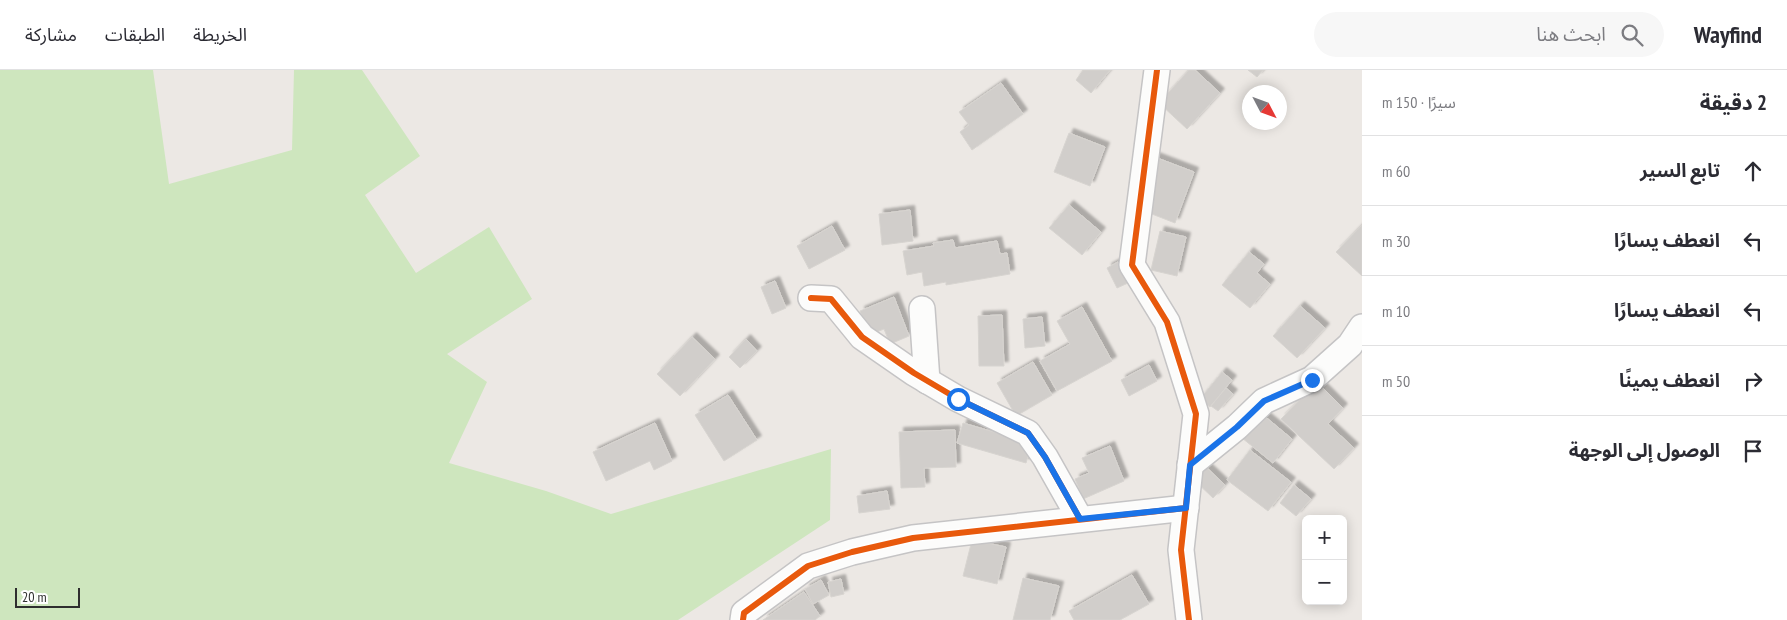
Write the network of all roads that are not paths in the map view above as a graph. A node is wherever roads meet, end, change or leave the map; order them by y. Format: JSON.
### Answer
{"nodes":[{"id":1,"x":1157,"y":70,"type":"edge"},
{"id":2,"x":811,"y":298,"type":"dead end"},
{"id":3,"x":922,"y":310,"type":"dead end"},
{"id":4,"x":1362,"y":328,"type":"edge"},
{"id":5,"x":927,"y":380,"type":"junction"},
{"id":6,"x":1190,"y":465,"type":"junction"},
{"id":7,"x":1186,"y":508,"type":"junction"},
{"id":8,"x":1080,"y":519,"type":"junction"},
{"id":9,"x":743,"y":620,"type":"edge"},
{"id":10,"x":1189,"y":620,"type":"edge"}],
"edges":[{"from":1,"to":6,"type":"street"},
{"from":2,"to":5,"type":"street"},
{"from":3,"to":5,"type":"street"},
{"from":4,"to":6,"type":"street"},
{"from":5,"to":8,"type":"street"},
{"from":6,"to":7,"type":"street"},
{"from":7,"to":8,"type":"street"},
{"from":7,"to":10,"type":"street"},
{"from":8,"to":9,"type":"street"}]}
